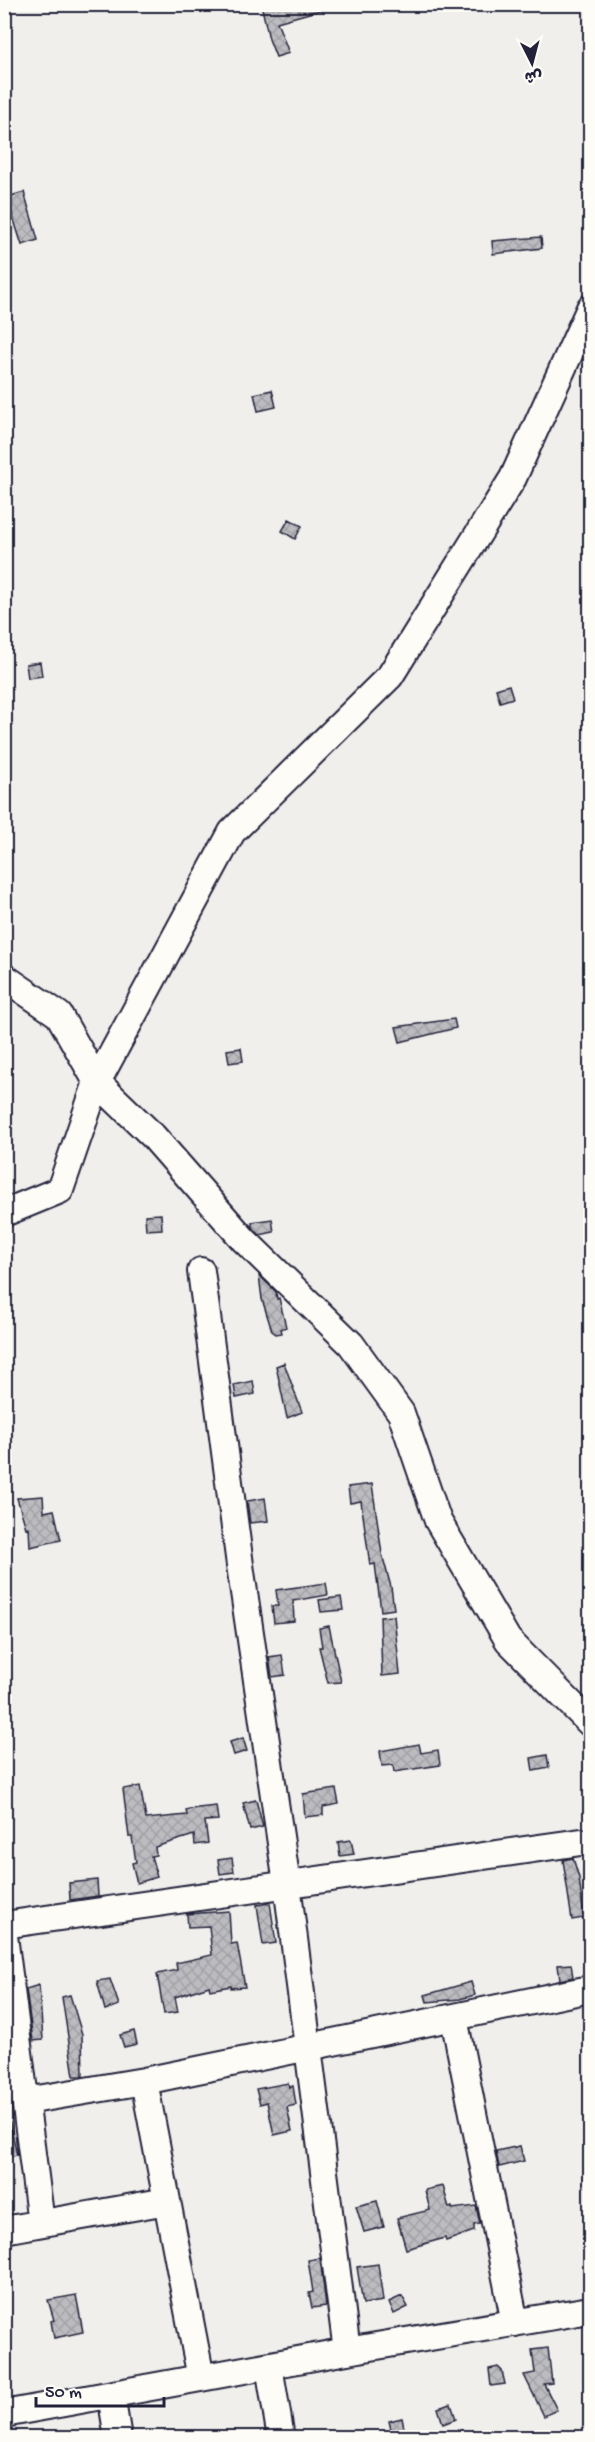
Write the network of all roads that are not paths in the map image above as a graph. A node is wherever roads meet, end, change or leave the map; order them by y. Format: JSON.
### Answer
{"nodes":[{"id":1,"x":591,"y":308,"type":"edge"},
{"id":2,"x":4,"y":977,"type":"edge"},
{"id":3,"x":97,"y":1082,"type":"junction"},
{"id":4,"x":8,"y":1209,"type":"edge"},
{"id":5,"x":201,"y":1272,"type":"dead end"},
{"id":6,"x":591,"y":1723,"type":"edge"},
{"id":7,"x":581,"y":1842,"type":"dead end"},
{"id":8,"x":287,"y":1884,"type":"junction"},
{"id":9,"x":4,"y":1925,"type":"edge"},
{"id":10,"x":4,"y":1936,"type":"edge"},
{"id":11,"x":591,"y":1989,"type":"edge"},
{"id":12,"x":454,"y":2018,"type":"junction"},
{"id":13,"x":308,"y":2049,"type":"junction"},
{"id":14,"x":144,"y":2081,"type":"junction"},
{"id":15,"x":26,"y":2101,"type":"junction"},
{"id":16,"x":167,"y":2201,"type":"junction"},
{"id":17,"x":41,"y":2223,"type":"junction"},
{"id":18,"x":4,"y":2230,"type":"edge"},
{"id":19,"x":591,"y":2310,"type":"edge"},
{"id":20,"x":515,"y":2323,"type":"junction"},
{"id":21,"x":347,"y":2352,"type":"junction"},
{"id":22,"x":269,"y":2366,"type":"junction"},
{"id":23,"x":201,"y":2378,"type":"junction"},
{"id":24,"x":111,"y":2395,"type":"junction"},
{"id":25,"x":4,"y":2414,"type":"edge"},
{"id":26,"x":118,"y":2438,"type":"edge"},
{"id":27,"x":281,"y":2438,"type":"edge"}],
"edges":[{"from":1,"to":3,"type":"street"},
{"from":2,"to":3,"type":"street"},
{"from":3,"to":4,"type":"street"},
{"from":3,"to":6,"type":"street"},
{"from":5,"to":8,"type":"street"},
{"from":7,"to":8,"type":"street"},
{"from":8,"to":9,"type":"street"},
{"from":8,"to":13,"type":"street"},
{"from":10,"to":15,"type":"street"},
{"from":11,"to":12,"type":"street"},
{"from":12,"to":13,"type":"street"},
{"from":12,"to":20,"type":"street"},
{"from":13,"to":14,"type":"street"},
{"from":13,"to":21,"type":"street"},
{"from":14,"to":15,"type":"street"},
{"from":14,"to":16,"type":"street"},
{"from":15,"to":17,"type":"street"},
{"from":16,"to":17,"type":"street"},
{"from":16,"to":23,"type":"street"},
{"from":17,"to":18,"type":"street"},
{"from":19,"to":20,"type":"street"},
{"from":20,"to":21,"type":"street"},
{"from":21,"to":22,"type":"street"},
{"from":22,"to":23,"type":"street"},
{"from":22,"to":27,"type":"street"},
{"from":23,"to":24,"type":"street"},
{"from":24,"to":25,"type":"street"},
{"from":24,"to":26,"type":"street"}]}
